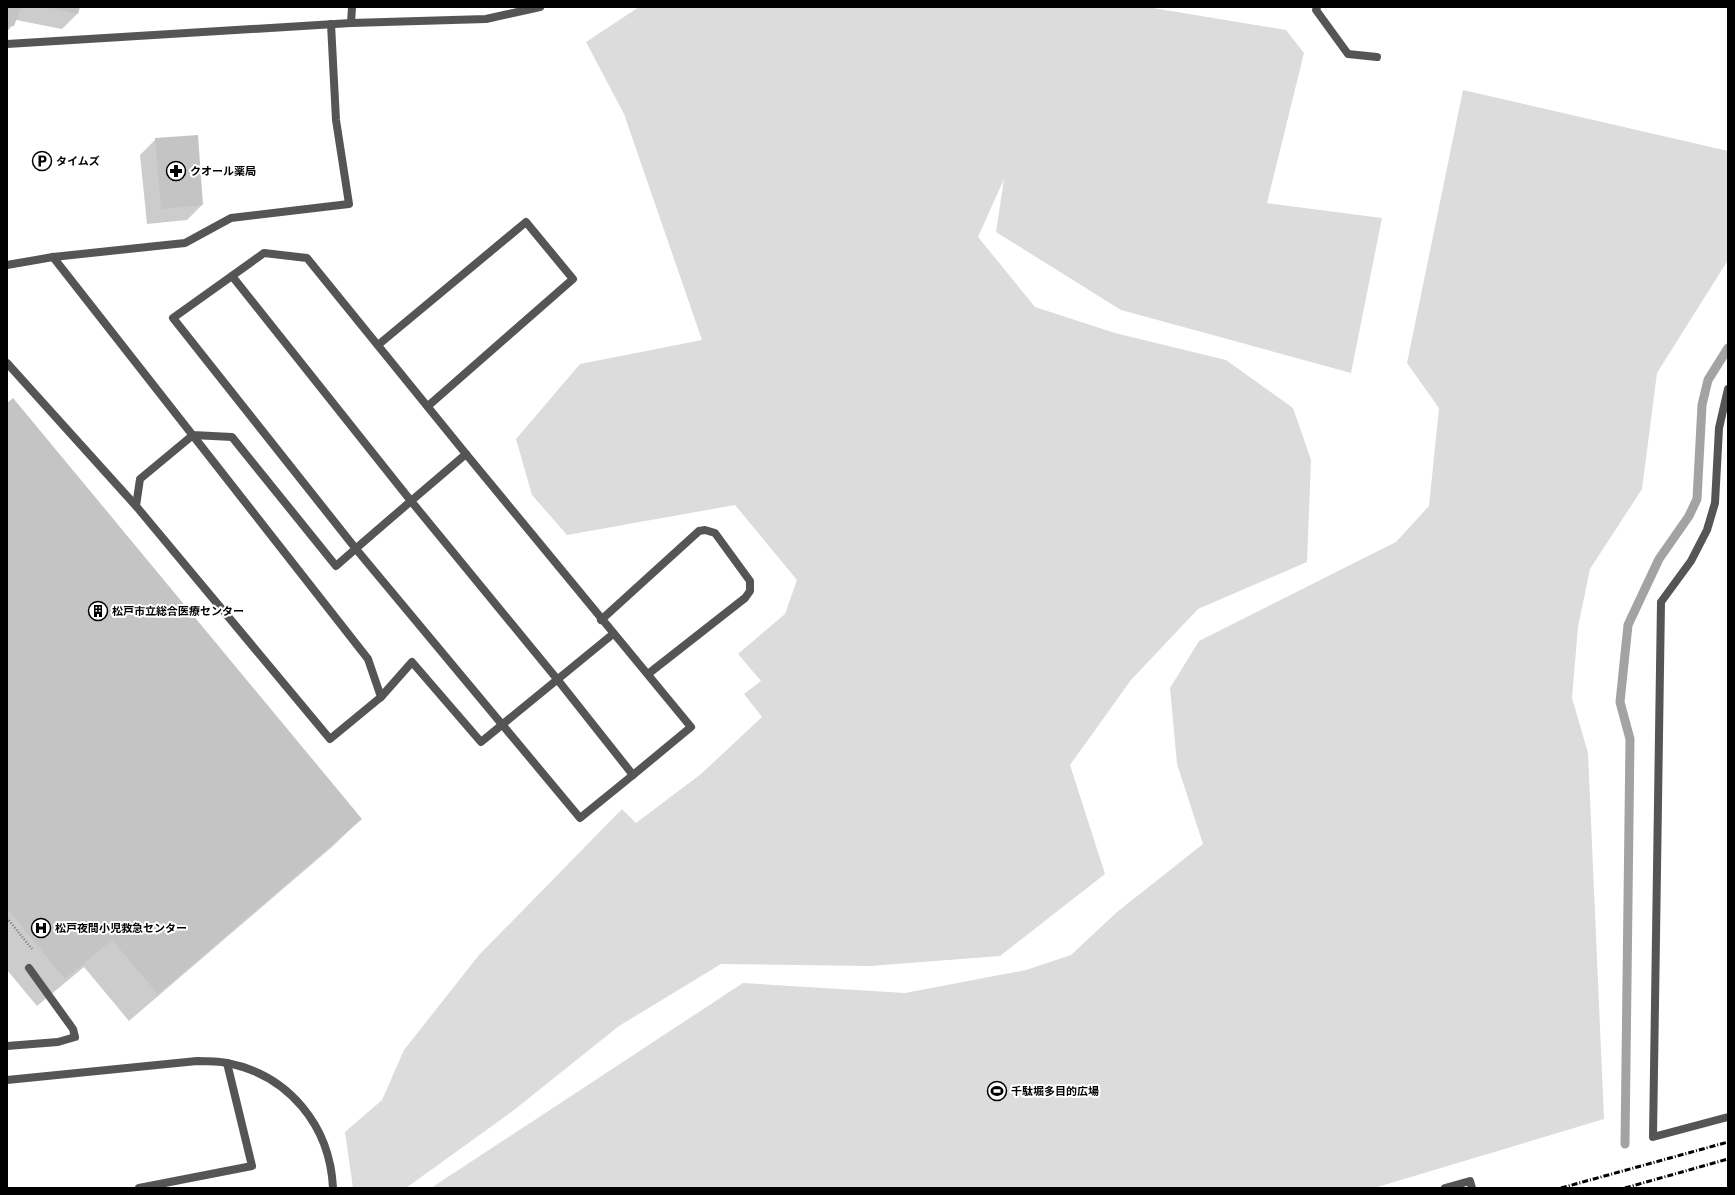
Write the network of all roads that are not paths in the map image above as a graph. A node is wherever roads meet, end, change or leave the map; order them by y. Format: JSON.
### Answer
{"nodes":[{"id":1,"x":352,"y":7,"type":"edge"},
{"id":2,"x":540,"y":7,"type":"edge"},
{"id":3,"x":1317,"y":7,"type":"edge"},
{"id":4,"x":351,"y":22,"type":"junction"},
{"id":5,"x":331,"y":24,"type":"junction"},
{"id":6,"x":7,"y":44,"type":"edge"},
{"id":7,"x":1378,"y":57,"type":"dead end"},
{"id":8,"x":53,"y":257,"type":"junction"},
{"id":9,"x":7,"y":265,"type":"edge"},
{"id":10,"x":232,"y":276,"type":"junction"},
{"id":11,"x":378,"y":345,"type":"junction"},
{"id":12,"x":7,"y":363,"type":"edge"},
{"id":13,"x":1728,"y":389,"type":"edge"},
{"id":14,"x":428,"y":406,"type":"junction"},
{"id":15,"x":193,"y":435,"type":"junction"},
{"id":16,"x":466,"y":454,"type":"junction"},
{"id":17,"x":410,"y":501,"type":"junction"},
{"id":18,"x":136,"y":506,"type":"junction"},
{"id":19,"x":356,"y":549,"type":"junction"},
{"id":20,"x":601,"y":620,"type":"junction"},
{"id":21,"x":613,"y":634,"type":"junction"},
{"id":22,"x":648,"y":674,"type":"junction"},
{"id":23,"x":557,"y":679,"type":"junction"},
{"id":24,"x":381,"y":697,"type":"junction"},
{"id":25,"x":502,"y":724,"type":"junction"},
{"id":26,"x":633,"y":775,"type":"junction"},
{"id":27,"x":29,"y":968,"type":"dead end"},
{"id":28,"x":7,"y":1046,"type":"edge"},
{"id":29,"x":227,"y":1063,"type":"junction"},
{"id":30,"x":7,"y":1080,"type":"edge"},
{"id":31,"x":1728,"y":1117,"type":"edge"},
{"id":32,"x":139,"y":1188,"type":"edge"},
{"id":33,"x":333,"y":1188,"type":"edge"},
{"id":34,"x":1445,"y":1188,"type":"edge"},
{"id":35,"x":1472,"y":1188,"type":"edge"}],
"edges":[{"from":1,"to":4,"type":"street"},
{"from":2,"to":4,"type":"street"},
{"from":3,"to":7,"type":"street"},
{"from":4,"to":5,"type":"street"},
{"from":5,"to":6,"type":"street"},
{"from":5,"to":8,"type":"street"},
{"from":8,"to":9,"type":"street"},
{"from":8,"to":15,"type":"street"},
{"from":10,"to":11,"type":"street"},
{"from":10,"to":17,"type":"street"},
{"from":10,"to":19,"type":"street"},
{"from":11,"to":14,"type":"street"},
{"from":11,"to":14,"type":"street"},
{"from":12,"to":18,"type":"street"},
{"from":13,"to":31,"type":"street"},
{"from":14,"to":16,"type":"street"},
{"from":15,"to":18,"type":"street"},
{"from":15,"to":19,"type":"street"},
{"from":15,"to":24,"type":"street"},
{"from":16,"to":17,"type":"street"},
{"from":16,"to":20,"type":"street"},
{"from":17,"to":19,"type":"street"},
{"from":17,"to":23,"type":"street"},
{"from":18,"to":24,"type":"street"},
{"from":19,"to":25,"type":"street"},
{"from":20,"to":21,"type":"street"},
{"from":20,"to":22,"type":"street"},
{"from":21,"to":22,"type":"street"},
{"from":21,"to":23,"type":"street"},
{"from":22,"to":26,"type":"street"},
{"from":23,"to":25,"type":"street"},
{"from":23,"to":26,"type":"street"},
{"from":24,"to":25,"type":"street"},
{"from":25,"to":26,"type":"street"},
{"from":27,"to":28,"type":"street"},
{"from":29,"to":30,"type":"street"},
{"from":29,"to":32,"type":"street"},
{"from":29,"to":33,"type":"street"},
{"from":34,"to":35,"type":"street"}]}
